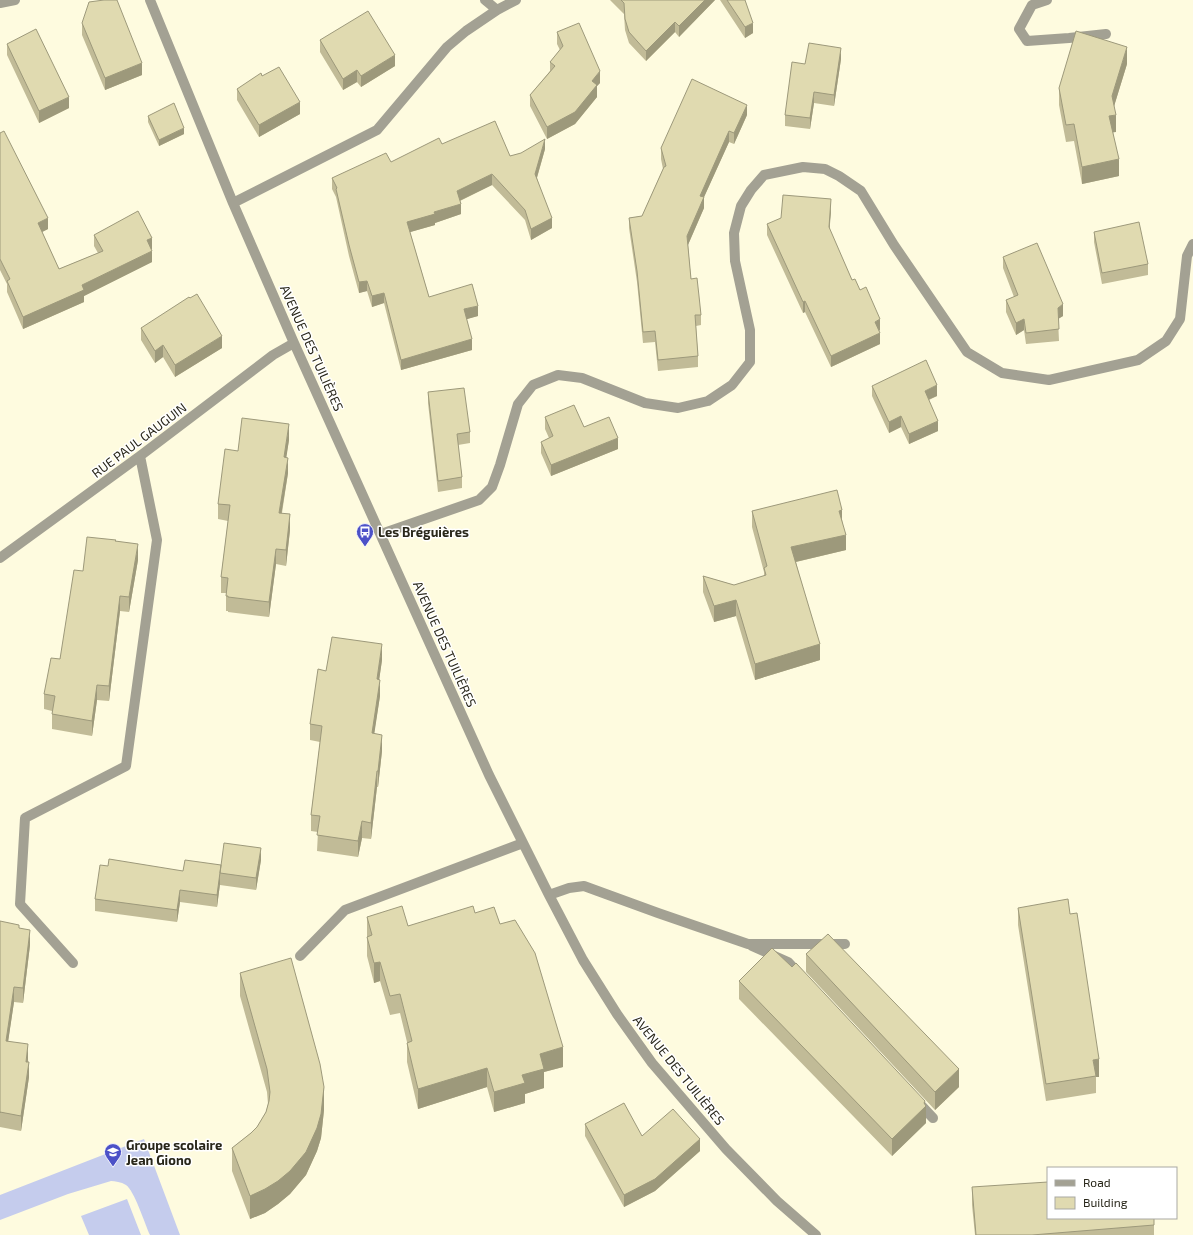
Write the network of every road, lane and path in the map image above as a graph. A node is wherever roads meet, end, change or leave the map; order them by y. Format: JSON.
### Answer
{"nodes":[{"id":1,"x":15,"y":0,"type":"edge"},
{"id":2,"x":150,"y":0,"type":"edge"},
{"id":3,"x":485,"y":0,"type":"edge"},
{"id":4,"x":516,"y":0,"type":"edge"},
{"id":5,"x":1047,"y":0,"type":"edge"},
{"id":6,"x":0,"y":3,"type":"edge"},
{"id":7,"x":497,"y":10,"type":"junction"},
{"id":8,"x":1106,"y":34,"type":"dead end"},
{"id":9,"x":233,"y":203,"type":"junction"},
{"id":10,"x":1193,"y":244,"type":"edge"},
{"id":11,"x":294,"y":343,"type":"junction"},
{"id":12,"x":140,"y":456,"type":"junction"},
{"id":13,"x":381,"y":534,"type":"junction"},
{"id":14,"x":0,"y":558,"type":"edge"},
{"id":15,"x":523,"y":843,"type":"junction"},
{"id":16,"x":548,"y":895,"type":"junction"},
{"id":17,"x":748,"y":944,"type":"junction"},
{"id":18,"x":845,"y":944,"type":"dead end"},
{"id":19,"x":300,"y":956,"type":"dead end"},
{"id":20,"x":73,"y":963,"type":"dead end"},
{"id":21,"x":809,"y":985,"type":"edge"},
{"id":22,"x":912,"y":1095,"type":"edge"},
{"id":23,"x":933,"y":1118,"type":"dead end"},
{"id":24,"x":816,"y":1235,"type":"edge"}],
"edges":[{"from":1,"to":6,"type":"street"},
{"from":2,"to":9,"type":"street","name":"AVENUE DES TUILIÈRES"},
{"from":3,"to":7,"type":"street"},
{"from":4,"to":7,"type":"street"},
{"from":5,"to":8,"type":"street"},
{"from":7,"to":9,"type":"street"},
{"from":9,"to":11,"type":"street","name":"AVENUE DES TUILIÈRES"},
{"from":10,"to":13,"type":"street"},
{"from":11,"to":12,"type":"street","name":"RUE PAUL GAUGUIN"},
{"from":11,"to":13,"type":"street","name":"AVENUE DES TUILIÈRES"},
{"from":12,"to":14,"type":"street","name":"RUE PAUL GAUGUIN"},
{"from":12,"to":20,"type":"street"},
{"from":13,"to":15,"type":"street","name":"AVENUE DES TUILIÈRES"},
{"from":15,"to":16,"type":"street","name":"AVENUE DES TUILIÈRES"},
{"from":15,"to":19,"type":"street"},
{"from":16,"to":17,"type":"street"},
{"from":16,"to":24,"type":"street","name":"AVENUE DES TUILIÈRES"},
{"from":17,"to":18,"type":"street"},
{"from":17,"to":21,"type":"street"},
{"from":22,"to":23,"type":"street"}]}
